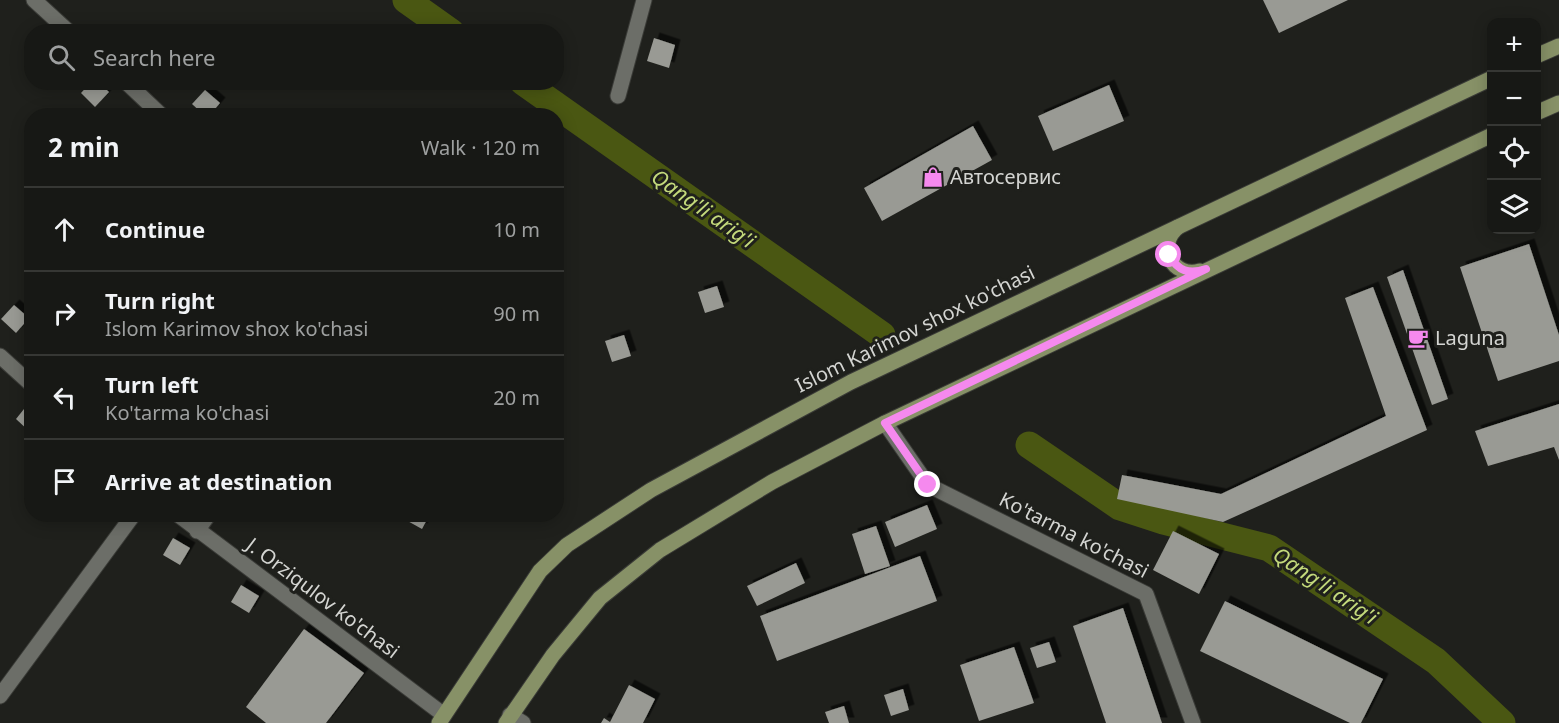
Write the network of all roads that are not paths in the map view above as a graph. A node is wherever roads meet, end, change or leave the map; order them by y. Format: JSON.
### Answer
{"nodes":[{"id":1,"x":34,"y":0,"type":"edge"},
{"id":2,"x":644,"y":0,"type":"edge"},
{"id":3,"x":60,"y":24,"type":"edge"},
{"id":4,"x":1559,"y":46,"type":"edge"},
{"id":5,"x":1541,"y":54,"type":"edge"},
{"id":6,"x":1487,"y":80,"type":"edge"},
{"id":7,"x":134,"y":90,"type":"edge"},
{"id":8,"x":618,"y":96,"type":"dead end"},
{"id":9,"x":1559,"y":104,"type":"edge"},
{"id":10,"x":154,"y":108,"type":"edge"},
{"id":11,"x":1541,"y":111,"type":"edge"},
{"id":12,"x":1487,"y":137,"type":"edge"},
{"id":13,"x":1189,"y":221,"type":"junction"},
{"id":14,"x":1206,"y":269,"type":"junction"},
{"id":15,"x":0,"y":356,"type":"edge"},
{"id":16,"x":24,"y":378,"type":"edge"},
{"id":17,"x":885,"y":423,"type":"junction"},
{"id":18,"x":128,"y":522,"type":"edge"},
{"id":19,"x":186,"y":522,"type":"edge"},
{"id":20,"x":203,"y":522,"type":"edge"},
{"id":21,"x":197,"y":531,"type":"junction"},
{"id":22,"x":0,"y":696,"type":"edge"},
{"id":23,"x":442,"y":719,"type":"edge"},
{"id":24,"x":513,"y":720,"type":"edge"},
{"id":25,"x":1193,"y":723,"type":"edge"}],
"edges":[{"from":1,"to":3,"type":"street"},
{"from":2,"to":8,"type":"street"},
{"from":4,"to":5,"type":"main road"},
{"from":6,"to":13,"type":"main road","name":"Islom Karimov shox ko'chasi"},
{"from":7,"to":10,"type":"street"},
{"from":9,"to":11,"type":"main road"},
{"from":12,"to":14,"type":"main road"},
{"from":13,"to":14,"type":"main road"},
{"from":13,"to":23,"type":"main road","name":"Islom Karimov shox ko'chasi"},
{"from":14,"to":17,"type":"main road"},
{"from":15,"to":16,"type":"street"},
{"from":17,"to":24,"type":"main road"},
{"from":17,"to":25,"type":"street","name":"Ko'tarma ko'chasi"},
{"from":18,"to":22,"type":"street"},
{"from":19,"to":21,"type":"street","name":"J. Orziqulov ko'chasi"},
{"from":20,"to":21,"type":"street"},
{"from":21,"to":23,"type":"street","name":"J. Orziqulov ko'chasi"}]}
